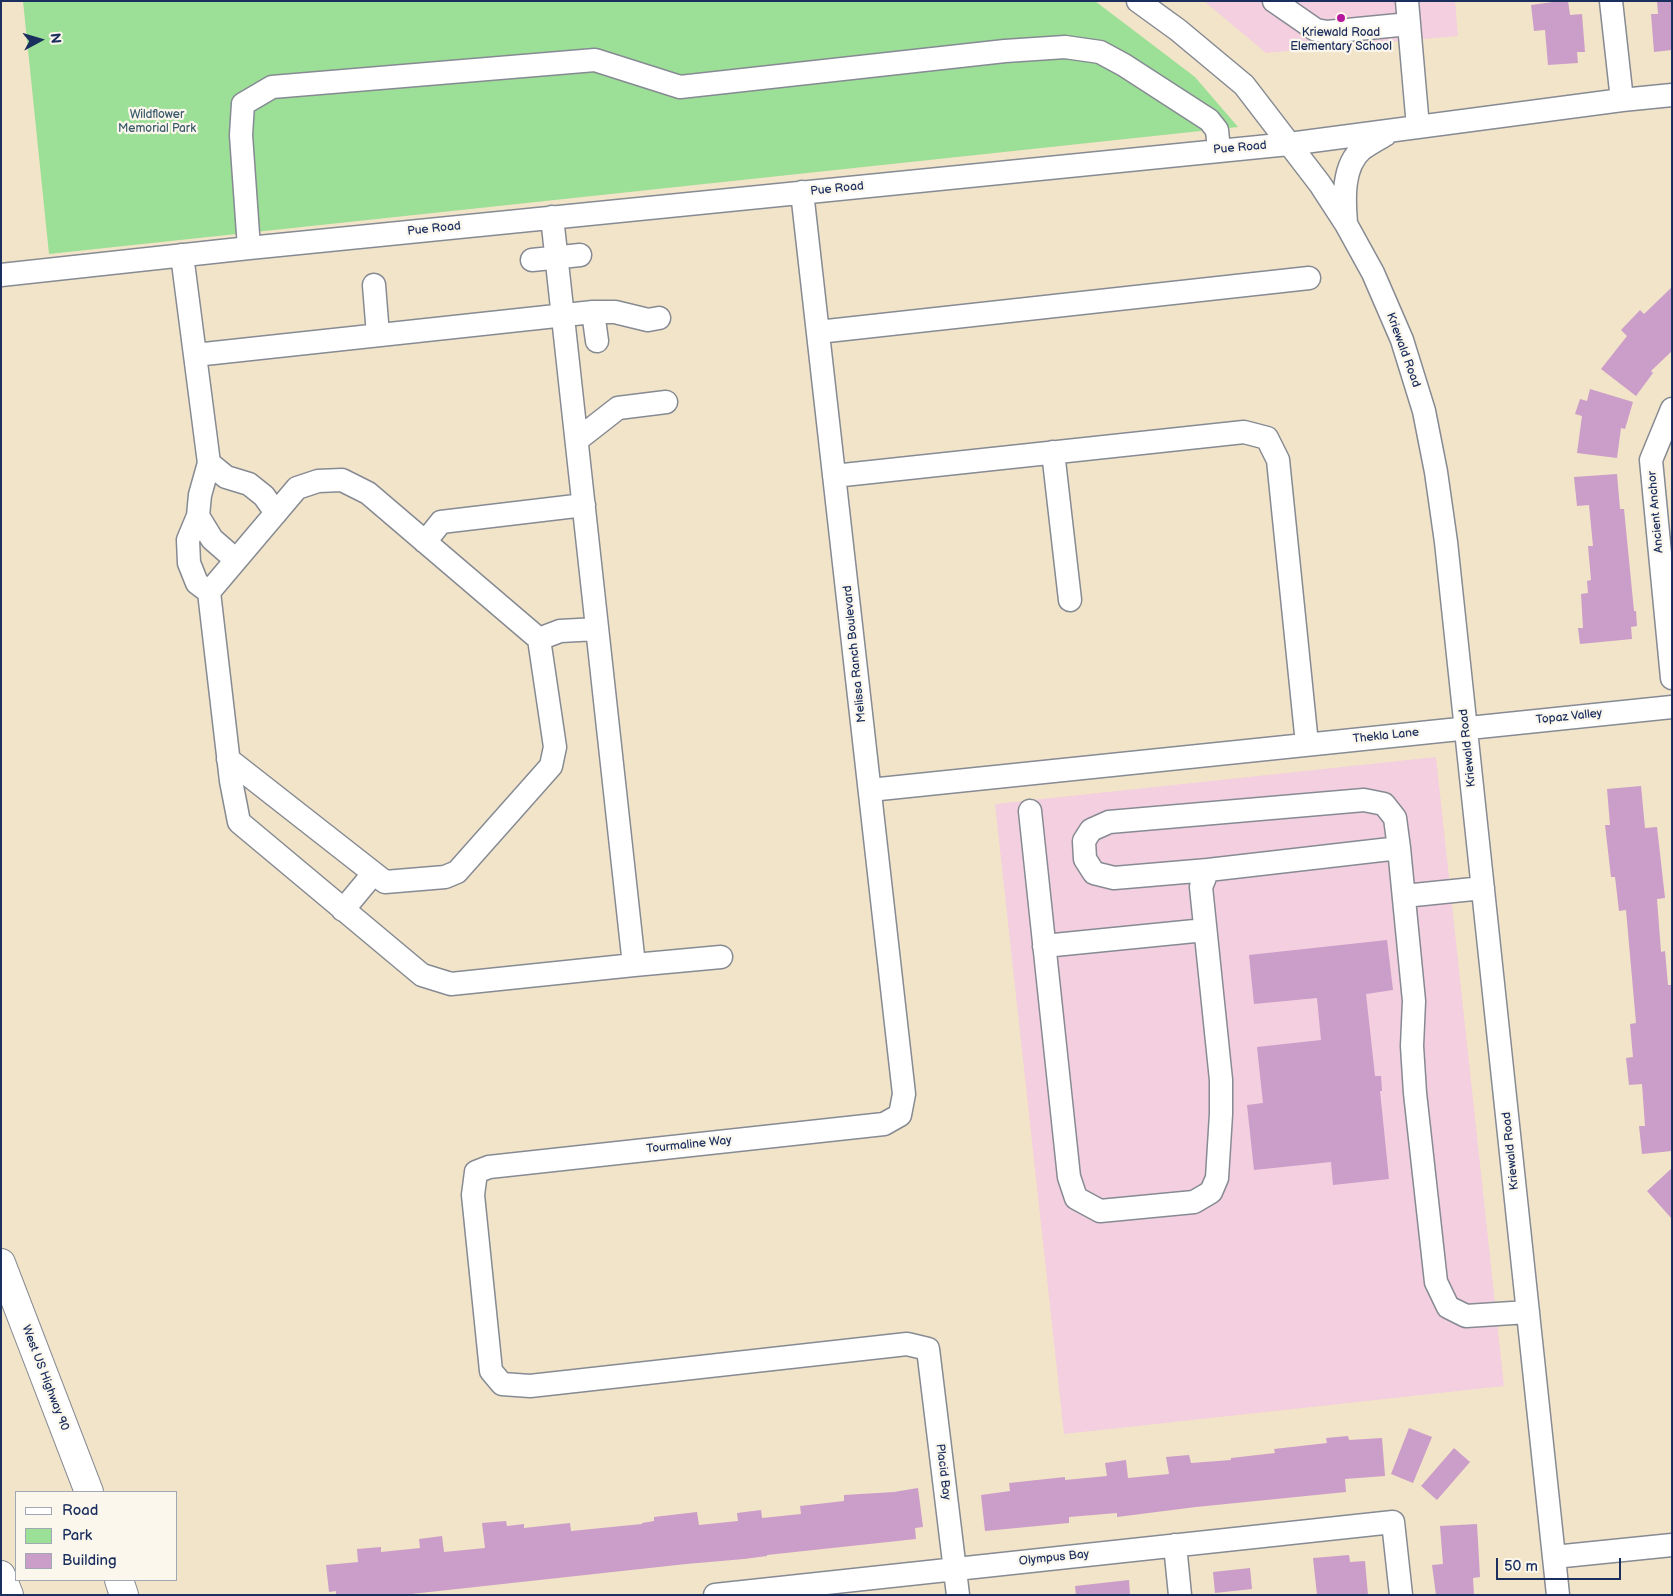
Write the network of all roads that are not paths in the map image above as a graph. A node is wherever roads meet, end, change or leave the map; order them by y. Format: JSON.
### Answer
{"nodes":[{"id":1,"x":1274,"y":1,"type":"edge"},
{"id":2,"x":1407,"y":1,"type":"edge"},
{"id":3,"x":1611,"y":1,"type":"edge"},
{"id":4,"x":1142,"y":2,"type":"edge"},
{"id":5,"x":1409,"y":24,"type":"junction"},
{"id":6,"x":1672,"y":96,"type":"edge"},
{"id":7,"x":1622,"y":100,"type":"junction"},
{"id":8,"x":1418,"y":127,"type":"junction"},
{"id":9,"x":1391,"y":131,"type":"junction"},
{"id":10,"x":1290,"y":144,"type":"junction"},
{"id":11,"x":1219,"y":150,"type":"junction"},
{"id":12,"x":802,"y":192,"type":"junction"},
{"id":13,"x":552,"y":217,"type":"junction"},
{"id":14,"x":1346,"y":224,"type":"junction"},
{"id":15,"x":249,"y":248,"type":"junction"},
{"id":16,"x":182,"y":255,"type":"junction"},
{"id":17,"x":580,"y":255,"type":"dead end"},
{"id":18,"x":557,"y":257,"type":"junction"},
{"id":19,"x":532,"y":260,"type":"dead end"},
{"id":20,"x":1,"y":275,"type":"edge"},
{"id":21,"x":1309,"y":278,"type":"dead end"},
{"id":22,"x":374,"y":284,"type":"dead end"},
{"id":23,"x":593,"y":312,"type":"junction"},
{"id":24,"x":563,"y":315,"type":"junction"},
{"id":25,"x":659,"y":318,"type":"dead end"},
{"id":26,"x":818,"y":332,"type":"junction"},
{"id":27,"x":378,"y":335,"type":"junction"},
{"id":28,"x":597,"y":342,"type":"dead end"},
{"id":29,"x":195,"y":355,"type":"junction"},
{"id":30,"x":666,"y":402,"type":"dead end"},
{"id":31,"x":1672,"y":409,"type":"edge"},
{"id":32,"x":577,"y":440,"type":"junction"},
{"id":33,"x":1053,"y":452,"type":"junction"},
{"id":34,"x":209,"y":463,"type":"junction"},
{"id":35,"x":834,"y":476,"type":"junction"},
{"id":36,"x":1663,"y":487,"type":"edge"},
{"id":37,"x":584,"y":505,"type":"junction"},
{"id":38,"x":276,"y":513,"type":"junction"},
{"id":39,"x":198,"y":516,"type":"junction"},
{"id":40,"x":424,"y":542,"type":"junction"},
{"id":41,"x":236,"y":560,"type":"junction"},
{"id":42,"x":209,"y":592,"type":"junction"},
{"id":43,"x":1070,"y":600,"type":"dead end"},
{"id":44,"x":597,"y":629,"type":"junction"},
{"id":45,"x":538,"y":639,"type":"junction"},
{"id":46,"x":1672,"y":678,"type":"edge"},
{"id":47,"x":1672,"y":707,"type":"edge"},
{"id":48,"x":1466,"y":728,"type":"junction"},
{"id":49,"x":1307,"y":744,"type":"junction"},
{"id":50,"x":228,"y":759,"type":"junction"},
{"id":51,"x":870,"y":790,"type":"junction"},
{"id":52,"x":1030,"y":811,"type":"dead end"},
{"id":53,"x":1398,"y":848,"type":"junction"},
{"id":54,"x":1208,"y":870,"type":"junction"},
{"id":55,"x":373,"y":874,"type":"junction"},
{"id":56,"x":1483,"y":888,"type":"junction"},
{"id":57,"x":1404,"y":896,"type":"junction"},
{"id":58,"x":343,"y":910,"type":"junction"},
{"id":59,"x":1205,"y":930,"type":"junction"},
{"id":60,"x":1044,"y":946,"type":"junction"},
{"id":61,"x":721,"y":957,"type":"dead end"},
{"id":62,"x":634,"y":966,"type":"junction"},
{"id":63,"x":900,"y":1115,"type":"joint"},
{"id":64,"x":1,"y":1264,"type":"edge"},
{"id":65,"x":1528,"y":1312,"type":"junction"},
{"id":66,"x":928,"y":1349,"type":"joint"},
{"id":67,"x":89,"y":1491,"type":"edge"},
{"id":68,"x":1175,"y":1545,"type":"junction"},
{"id":69,"x":1672,"y":1545,"type":"edge"},
{"id":70,"x":1554,"y":1557,"type":"junction"},
{"id":71,"x":956,"y":1569,"type":"junction"},
{"id":72,"x":1,"y":1575,"type":"edge"},
{"id":73,"x":119,"y":1581,"type":"edge"},
{"id":74,"x":9,"y":1595,"type":"edge"},
{"id":75,"x":124,"y":1595,"type":"edge"},
{"id":76,"x":715,"y":1595,"type":"edge"},
{"id":77,"x":958,"y":1595,"type":"edge"},
{"id":78,"x":1180,"y":1595,"type":"edge"},
{"id":79,"x":1401,"y":1595,"type":"edge"},
{"id":80,"x":1558,"y":1595,"type":"edge"}],
"edges":[{"from":1,"to":5,"type":"street"},
{"from":2,"to":5,"type":"street"},
{"from":3,"to":7,"type":"street"},
{"from":4,"to":10,"type":"street","name":"Kriewald Road"},
{"from":5,"to":8,"type":"street"},
{"from":6,"to":7,"type":"street","name":"Pue Road"},
{"from":7,"to":8,"type":"street","name":"Pue Road"},
{"from":8,"to":9,"type":"street","name":"Pue Road"},
{"from":9,"to":10,"type":"street","name":"Pue Road"},
{"from":9,"to":14,"type":"street"},
{"from":10,"to":11,"type":"street","name":"Pue Road"},
{"from":10,"to":14,"type":"street","name":"Kriewald Road"},
{"from":11,"to":12,"type":"street","name":"Pue Road"},
{"from":11,"to":15,"type":"street"},
{"from":12,"to":13,"type":"street","name":"Pue Road"},
{"from":12,"to":26,"type":"street","name":"Melissa Ranch Boulevard"},
{"from":13,"to":15,"type":"street","name":"Pue Road"},
{"from":13,"to":18,"type":"street"},
{"from":14,"to":48,"type":"street","name":"Kriewald Road"},
{"from":15,"to":16,"type":"street","name":"Pue Road"},
{"from":16,"to":20,"type":"street","name":"Pue Road"},
{"from":16,"to":29,"type":"street"},
{"from":17,"to":18,"type":"street"},
{"from":18,"to":19,"type":"street"},
{"from":18,"to":24,"type":"street"},
{"from":21,"to":26,"type":"street"},
{"from":22,"to":27,"type":"street"},
{"from":23,"to":24,"type":"street"},
{"from":23,"to":25,"type":"street"},
{"from":23,"to":28,"type":"street"},
{"from":24,"to":27,"type":"street"},
{"from":24,"to":32,"type":"street"},
{"from":26,"to":35,"type":"street","name":"Melissa Ranch Boulevard"},
{"from":27,"to":29,"type":"street"},
{"from":29,"to":34,"type":"street"},
{"from":30,"to":32,"type":"street"},
{"from":31,"to":36,"type":"street","name":"Ancient Anchor"},
{"from":32,"to":37,"type":"street"},
{"from":33,"to":35,"type":"street"},
{"from":33,"to":43,"type":"street"},
{"from":33,"to":49,"type":"street"},
{"from":34,"to":38,"type":"street"},
{"from":34,"to":39,"type":"street"},
{"from":35,"to":51,"type":"street","name":"Melissa Ranch Boulevard"},
{"from":36,"to":46,"type":"street","name":"Ancient Anchor"},
{"from":37,"to":40,"type":"street"},
{"from":37,"to":44,"type":"street"},
{"from":38,"to":40,"type":"street"},
{"from":38,"to":41,"type":"street"},
{"from":39,"to":41,"type":"street"},
{"from":39,"to":42,"type":"street"},
{"from":40,"to":45,"type":"street"},
{"from":41,"to":42,"type":"street"},
{"from":42,"to":50,"type":"street"},
{"from":44,"to":45,"type":"street"},
{"from":44,"to":62,"type":"street"},
{"from":45,"to":55,"type":"street"},
{"from":47,"to":48,"type":"street","name":"Topaz Valley"},
{"from":48,"to":49,"type":"street","name":"Thekla Lane"},
{"from":48,"to":56,"type":"street","name":"Kriewald Road"},
{"from":49,"to":51,"type":"street","name":"Thekla Lane"},
{"from":50,"to":55,"type":"street"},
{"from":50,"to":58,"type":"street"},
{"from":51,"to":63,"type":"street","name":"Melissa Ranch Boulevard"},
{"from":52,"to":60,"type":"street"},
{"from":53,"to":54,"type":"street"},
{"from":53,"to":54,"type":"street"},
{"from":53,"to":57,"type":"street"},
{"from":54,"to":59,"type":"street"},
{"from":55,"to":58,"type":"street"},
{"from":56,"to":57,"type":"street"},
{"from":56,"to":65,"type":"street","name":"Kriewald Road"},
{"from":57,"to":65,"type":"street"},
{"from":58,"to":62,"type":"street"},
{"from":59,"to":60,"type":"street"},
{"from":59,"to":60,"type":"street"},
{"from":61,"to":62,"type":"street"},
{"from":63,"to":66,"type":"street","name":"Tourmaline Way"},
{"from":64,"to":67,"type":"main road","name":"West US Highway 90"},
{"from":65,"to":70,"type":"street","name":"Kriewald Road"},
{"from":66,"to":71,"type":"street","name":"Placid Bay"},
{"from":68,"to":71,"type":"street","name":"Olympus Bay"},
{"from":68,"to":78,"type":"street"},
{"from":68,"to":79,"type":"street","name":"Olympus Bay"},
{"from":69,"to":70,"type":"street"},
{"from":70,"to":80,"type":"street","name":"Kriewald Road"},
{"from":71,"to":76,"type":"street","name":"Olympus Bay"},
{"from":71,"to":77,"type":"street","name":"Placid Bay"},
{"from":72,"to":74,"type":"main road"},
{"from":73,"to":75,"type":"main road"}]}
